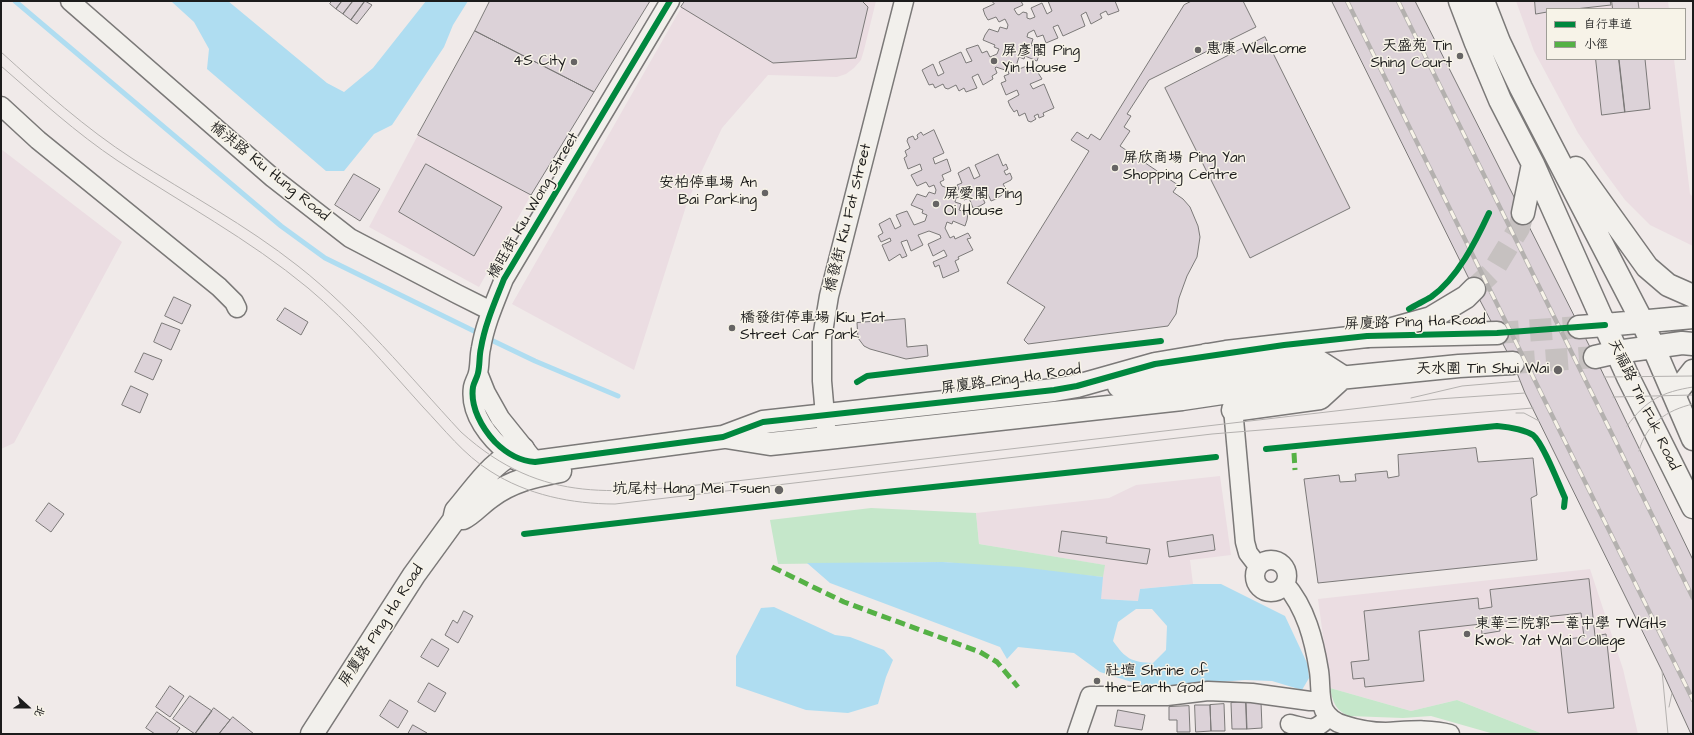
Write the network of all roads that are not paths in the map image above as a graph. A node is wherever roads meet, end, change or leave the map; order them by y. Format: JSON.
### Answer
{"nodes":[{"id":1,"x":70,"y":1,"type":"edge"},
{"id":2,"x":670,"y":1,"type":"edge"},
{"id":3,"x":904,"y":1,"type":"edge"},
{"id":4,"x":1460,"y":1,"type":"edge"},
{"id":5,"x":1483,"y":1,"type":"edge"},
{"id":6,"x":1521,"y":88,"type":"junction"},
{"id":7,"x":1,"y":106,"type":"edge"},
{"id":8,"x":1533,"y":164,"type":"junction"},
{"id":9,"x":1524,"y":213,"type":"tunnel mouth"},
{"id":10,"x":1474,"y":289,"type":"tunnel mouth"},
{"id":11,"x":1693,"y":296,"type":"edge"},
{"id":12,"x":237,"y":308,"type":"dead end"},
{"id":13,"x":490,"y":315,"type":"junction"},
{"id":14,"x":1693,"y":318,"type":"edge"},
{"id":15,"x":1643,"y":323,"type":"junction"},
{"id":16,"x":1605,"y":325,"type":"junction"},
{"id":17,"x":1579,"y":327,"type":"tunnel mouth"},
{"id":18,"x":1497,"y":333,"type":"tunnel mouth"},
{"id":19,"x":1367,"y":336,"type":"junction"},
{"id":20,"x":1693,"y":344,"type":"edge"},
{"id":21,"x":1653,"y":346,"type":"junction"},
{"id":22,"x":1617,"y":352,"type":"junction"},
{"id":23,"x":1595,"y":357,"type":"tunnel mouth"},
{"id":24,"x":1513,"y":363,"type":"tunnel mouth"},
{"id":25,"x":1693,"y":371,"type":"edge"},
{"id":26,"x":1223,"y":378,"type":"junction"},
{"id":27,"x":1674,"y":395,"type":"junction"},
{"id":28,"x":824,"y":415,"type":"junction"},
{"id":29,"x":723,"y":437,"type":"junction"},
{"id":30,"x":827,"y":438,"type":"junction"},
{"id":31,"x":1693,"y":439,"type":"edge"},
{"id":32,"x":624,"y":449,"type":"junction"},
{"id":33,"x":527,"y":460,"type":"junction"},
{"id":34,"x":1693,"y":507,"type":"edge"},
{"id":35,"x":454,"y":520,"type":"junction"},
{"id":36,"x":1325,"y":709,"type":"junction"},
{"id":37,"x":1290,"y":724,"type":"dead end"},
{"id":38,"x":312,"y":734,"type":"edge"},
{"id":39,"x":1077,"y":734,"type":"edge"},
{"id":40,"x":1450,"y":734,"type":"edge"}],
"edges":[{"from":1,"to":13,"type":"street","name":"橋洪路 Kiu Hung Road"},
{"from":2,"to":13,"type":"street","name":"橋旺街 Kiu Wong Street"},
{"from":3,"to":28,"type":"street","name":"橋發街 Kiu Fat Street"},
{"from":4,"to":8,"type":"street"},
{"from":5,"to":6,"type":"street"},
{"from":6,"to":11,"type":"street"},
{"from":6,"to":15,"type":"street"},
{"from":7,"to":12,"type":"street"},
{"from":8,"to":9,"type":"street"},
{"from":8,"to":16,"type":"street"},
{"from":10,"to":19,"type":"street"},
{"from":13,"to":33,"type":"street","name":"橋旺街 Kiu Wong Street"},
{"from":14,"to":15,"type":"street"},
{"from":15,"to":16,"type":"street"},
{"from":15,"to":21,"type":"street"},
{"from":16,"to":17,"type":"street"},
{"from":16,"to":22,"type":"street","name":"天福路 Tin Fuk Road"},
{"from":18,"to":19,"type":"street","name":"屏廈路 Ping Ha Road"},
{"from":19,"to":26,"type":"street","name":"屏廈路 Ping Ha Road"},
{"from":20,"to":21,"type":"street"},
{"from":21,"to":22,"type":"street"},
{"from":21,"to":27,"type":"street","name":"天福路 Tin Fuk Road"},
{"from":22,"to":23,"type":"street"},
{"from":22,"to":34,"type":"street","name":"天福路 Tin Fuk Road"},
{"from":24,"to":26,"type":"street","name":"屏廈路 Ping Ha Road"},
{"from":25,"to":27,"type":"street"},
{"from":26,"to":28,"type":"street","name":"屏廈路 Ping Ha Road"},
{"from":26,"to":30,"type":"street","name":"屏廈路 Ping Ha Road"},
{"from":26,"to":36,"type":"street"},
{"from":27,"to":31,"type":"street","name":"天福路 Tin Fuk Road"},
{"from":28,"to":29,"type":"street","name":"屏廈路 Ping Ha Road"},
{"from":28,"to":30,"type":"street","name":"橋發街 Kiu Fat Street"},
{"from":29,"to":30,"type":"street","name":"屏廈路 Ping Ha Road"},
{"from":29,"to":32,"type":"street","name":"屏廈路 Ping Ha Road"},
{"from":32,"to":33,"type":"street"},
{"from":32,"to":33,"type":"street"},
{"from":33,"to":35,"type":"street"},
{"from":33,"to":35,"type":"street","name":"屏廈路 Ping Ha Road"},
{"from":35,"to":38,"type":"street","name":"屏廈路 Ping Ha Road"},
{"from":36,"to":37,"type":"street"},
{"from":36,"to":39,"type":"street"},
{"from":36,"to":40,"type":"street"}]}
